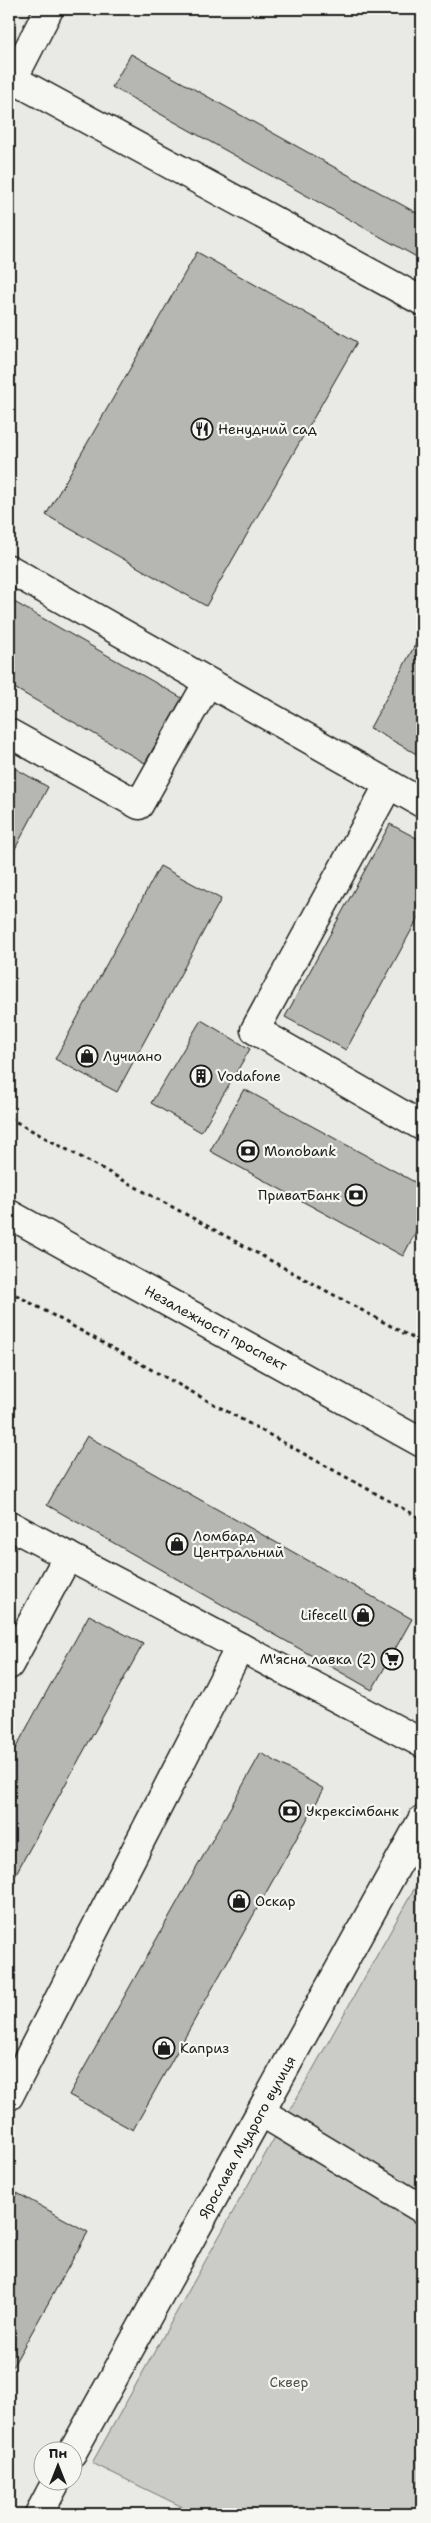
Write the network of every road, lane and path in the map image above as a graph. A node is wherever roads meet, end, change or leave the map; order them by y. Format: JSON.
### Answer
{"nodes":[{"id":1,"x":49,"y":9,"type":"edge"},
{"id":2,"x":11,"y":78,"type":"edge"},
{"id":3,"x":422,"y":301,"type":"edge"},
{"id":4,"x":9,"y":569,"type":"edge"},
{"id":5,"x":208,"y":682,"type":"junction"},
{"id":6,"x":9,"y":733,"type":"edge"},
{"id":7,"x":388,"y":784,"type":"junction"},
{"id":8,"x":422,"y":803,"type":"edge"},
{"id":9,"x":9,"y":1118,"type":"edge"},
{"id":10,"x":422,"y":1126,"type":"edge"},
{"id":11,"x":9,"y":1214,"type":"edge"},
{"id":12,"x":9,"y":1291,"type":"edge"},
{"id":13,"x":422,"y":1343,"type":"edge"},
{"id":14,"x":422,"y":1442,"type":"edge"},
{"id":15,"x":422,"y":1519,"type":"edge"},
{"id":16,"x":9,"y":1525,"type":"edge"},
{"id":17,"x":68,"y":1556,"type":"junction"},
{"id":18,"x":240,"y":1647,"type":"junction"},
{"id":19,"x":9,"y":1666,"type":"edge"},
{"id":20,"x":422,"y":1743,"type":"edge"},
{"id":21,"x":422,"y":1820,"type":"edge"},
{"id":22,"x":9,"y":2096,"type":"edge"},
{"id":23,"x":261,"y":2112,"type":"junction"},
{"id":24,"x":422,"y":2209,"type":"edge"},
{"id":25,"x":79,"y":2440,"type":"edge"},
{"id":26,"x":52,"y":2490,"type":"edge"},
{"id":27,"x":39,"y":2514,"type":"edge"}],
"edges":[{"from":1,"to":2,"type":"street"},
{"from":2,"to":3,"type":"street"},
{"from":4,"to":5,"type":"street"},
{"from":5,"to":6,"type":"street"},
{"from":5,"to":7,"type":"street"},
{"from":7,"to":8,"type":"street"},
{"from":7,"to":10,"type":"street"},
{"from":9,"to":13,"type":"path"},
{"from":11,"to":14,"type":"street","name":"Незалежності проспект"},
{"from":12,"to":15,"type":"path"},
{"from":16,"to":17,"type":"street"},
{"from":17,"to":18,"type":"street"},
{"from":17,"to":19,"type":"street"},
{"from":18,"to":20,"type":"street"},
{"from":18,"to":22,"type":"street"},
{"from":21,"to":23,"type":"street","name":"Ярослава Мудрого вулиця"},
{"from":23,"to":24,"type":"street"},
{"from":23,"to":25,"type":"street","name":"Ярослава Мудрого вулиця"},
{"from":26,"to":27,"type":"street"}]}
